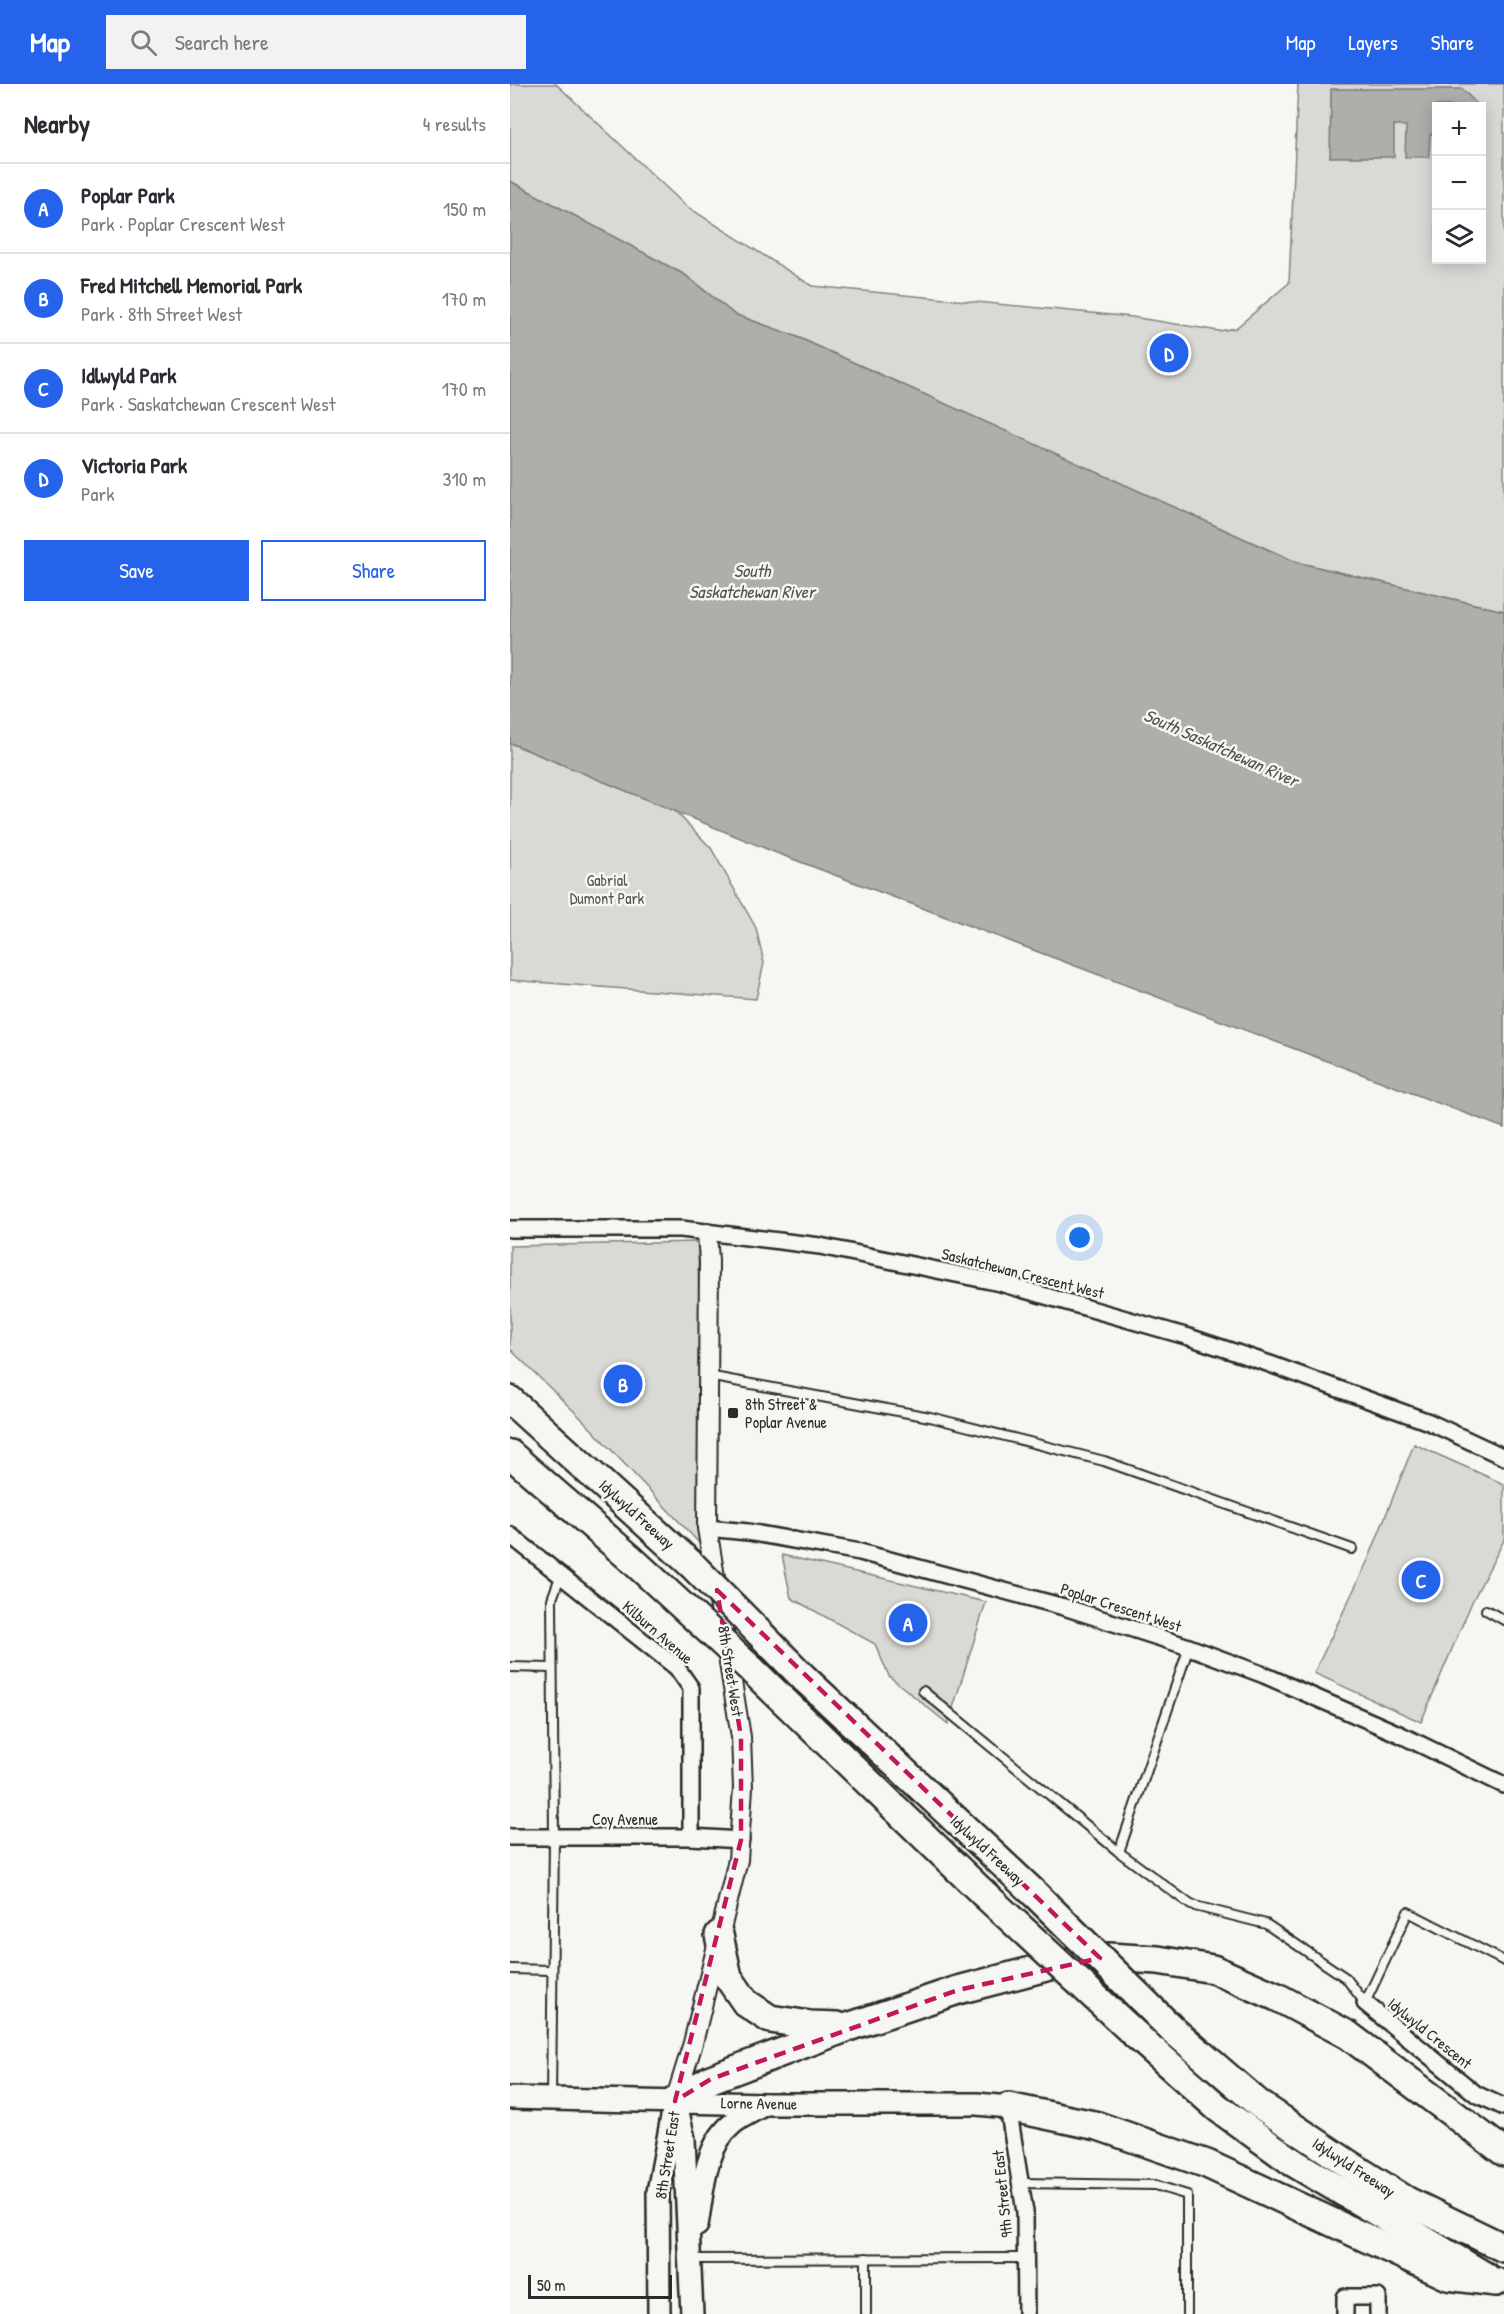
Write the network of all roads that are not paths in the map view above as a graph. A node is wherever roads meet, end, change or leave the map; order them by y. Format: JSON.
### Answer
{"nodes":[{"id":1,"x":510,"y":1229,"type":"edge"},
{"id":2,"x":707,"y":1233,"type":"junction"},
{"id":3,"x":707,"y":1375,"type":"junction"},
{"id":4,"x":510,"y":1400,"type":"edge"},
{"id":5,"x":510,"y":1454,"type":"edge"},
{"id":6,"x":1504,"y":1457,"type":"edge"},
{"id":7,"x":707,"y":1528,"type":"junction"},
{"id":8,"x":510,"y":1535,"type":"edge"},
{"id":9,"x":1352,"y":1549,"type":"dead end"},
{"id":10,"x":561,"y":1574,"type":"junction"},
{"id":11,"x":1486,"y":1610,"type":"dead end"},
{"id":12,"x":1504,"y":1620,"type":"edge"},
{"id":13,"x":1189,"y":1647,"type":"junction"},
{"id":14,"x":510,"y":1667,"type":"edge"},
{"id":15,"x":551,"y":1668,"type":"junction"},
{"id":16,"x":922,"y":1691,"type":"dead end"},
{"id":17,"x":1504,"y":1785,"type":"edge"},
{"id":18,"x":691,"y":1837,"type":"junction"},
{"id":19,"x":510,"y":1838,"type":"edge"},
{"id":20,"x":554,"y":1838,"type":"junction"},
{"id":21,"x":741,"y":1840,"type":"junction"},
{"id":22,"x":1119,"y":1852,"type":"junction"},
{"id":23,"x":719,"y":1935,"type":"junction"},
{"id":24,"x":1504,"y":1961,"type":"edge"},
{"id":25,"x":510,"y":1969,"type":"edge"},
{"id":26,"x":551,"y":1970,"type":"junction"},
{"id":27,"x":1365,"y":2003,"type":"junction"},
{"id":28,"x":851,"y":2026,"type":"junction"},
{"id":29,"x":510,"y":2098,"type":"edge"},
{"id":30,"x":551,"y":2099,"type":"junction"},
{"id":31,"x":675,"y":2101,"type":"junction"},
{"id":32,"x":765,"y":2104,"type":"junction"},
{"id":33,"x":1504,"y":2107,"type":"edge"},
{"id":34,"x":1008,"y":2108,"type":"junction"},
{"id":35,"x":1504,"y":2152,"type":"edge"},
{"id":36,"x":1019,"y":2183,"type":"junction"},
{"id":37,"x":1504,"y":2248,"type":"edge"},
{"id":38,"x":866,"y":2258,"type":"junction"},
{"id":39,"x":1026,"y":2258,"type":"junction"},
{"id":40,"x":691,"y":2259,"type":"junction"},
{"id":41,"x":1500,"y":2284,"type":"edge"},
{"id":42,"x":659,"y":2314,"type":"edge"},
{"id":43,"x":692,"y":2314,"type":"edge"},
{"id":44,"x":866,"y":2314,"type":"edge"},
{"id":45,"x":1026,"y":2314,"type":"edge"},
{"id":46,"x":1187,"y":2314,"type":"edge"},
{"id":47,"x":1345,"y":2314,"type":"edge"},
{"id":48,"x":1378,"y":2314,"type":"edge"}],
"edges":[{"from":1,"to":2,"type":"street","name":"Saskatchewan Crescent West"},
{"from":2,"to":3,"type":"street","name":"8th Street West"},
{"from":2,"to":6,"type":"street","name":"Saskatchewan Crescent West"},
{"from":3,"to":7,"type":"street","name":"8th Street West"},
{"from":3,"to":9,"type":"lane"},
{"from":4,"to":37,"type":"highway","name":"Idylwyld Freeway","bridge":true},
{"from":5,"to":41,"type":"highway","name":"Idylwyld Freeway","bridge":true},
{"from":7,"to":13,"type":"street","name":"Poplar Crescent West"},
{"from":7,"to":21,"type":"street","name":"8th Street West"},
{"from":8,"to":10,"type":"street","name":"Kilburn Avenue"},
{"from":10,"to":15,"type":"lane"},
{"from":10,"to":18,"type":"street","name":"Kilburn Avenue"},
{"from":11,"to":12,"type":"lane"},
{"from":13,"to":17,"type":"street","name":"Poplar Crescent West"},
{"from":13,"to":22,"type":"lane"},
{"from":14,"to":15,"type":"lane"},
{"from":15,"to":20,"type":"lane"},
{"from":16,"to":22,"type":"lane"},
{"from":18,"to":20,"type":"street","name":"Coy Avenue"},
{"from":18,"to":21,"type":"street","name":"Coy Avenue"},
{"from":19,"to":20,"type":"street","name":"Coy Avenue"},
{"from":20,"to":26,"type":"lane"},
{"from":21,"to":23,"type":"street","name":"8th Street West"},
{"from":22,"to":27,"type":"lane"},
{"from":23,"to":28,"type":"highway"},
{"from":23,"to":31,"type":"street","name":"8th Street West"},
{"from":24,"to":27,"type":"lane"},
{"from":25,"to":26,"type":"lane"},
{"from":26,"to":30,"type":"lane"},
{"from":27,"to":33,"type":"street","name":"Idylwyld Crescent"},
{"from":28,"to":31,"type":"highway"},
{"from":28,"to":35,"type":"highway"},
{"from":29,"to":30,"type":"main road","name":"Lorne Avenue"},
{"from":30,"to":31,"type":"main road","name":"Lorne Avenue"},
{"from":31,"to":32,"type":"main road","name":"Lorne Avenue"},
{"from":31,"to":40,"type":"main road","name":"8th Street East"},
{"from":31,"to":42,"type":"main road","name":"8th Street East"},
{"from":32,"to":34,"type":"main road","name":"Lorne Avenue"},
{"from":32,"to":40,"type":"main road"},
{"from":34,"to":36,"type":"street","name":"9th Street East"},
{"from":34,"to":41,"type":"highway"},
{"from":36,"to":39,"type":"street","name":"9th Street East"},
{"from":36,"to":46,"type":"lane"},
{"from":38,"to":39,"type":"lane"},
{"from":38,"to":40,"type":"lane"},
{"from":38,"to":44,"type":"lane"},
{"from":39,"to":45,"type":"street","name":"9th Street East"},
{"from":40,"to":43,"type":"main road","name":"8th Street East"},
{"from":47,"to":48,"type":"street"}]}
